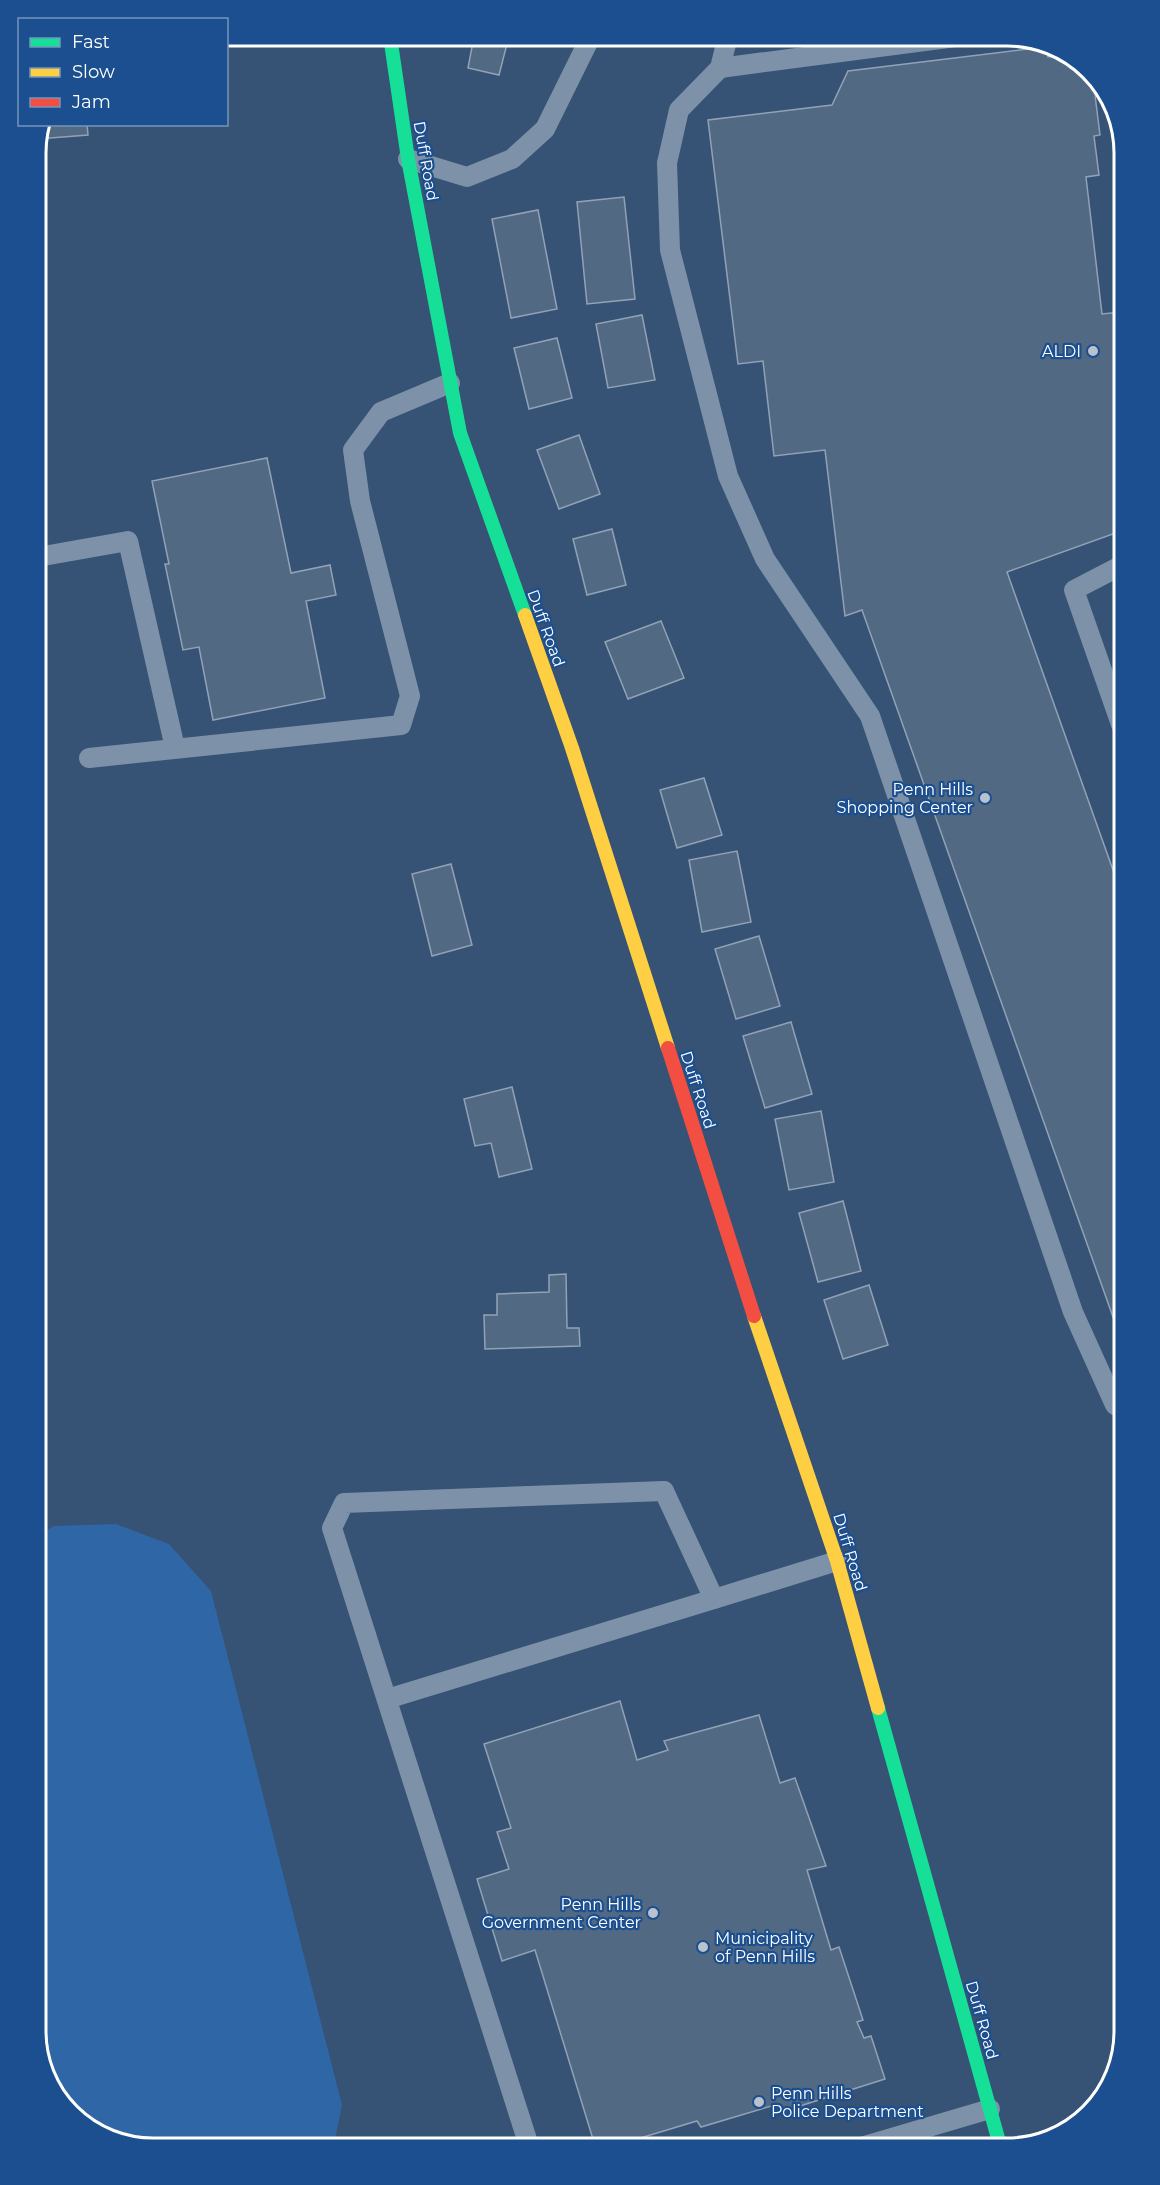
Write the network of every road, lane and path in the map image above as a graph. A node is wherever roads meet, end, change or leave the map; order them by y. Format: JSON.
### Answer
{"nodes":[{"id":1,"x":392,"y":47,"type":"edge"},
{"id":2,"x":586,"y":47,"type":"edge"},
{"id":3,"x":725,"y":47,"type":"edge"},
{"id":4,"x":845,"y":47,"type":"edge"},
{"id":5,"x":720,"y":68,"type":"junction"},
{"id":6,"x":408,"y":159,"type":"junction"},
{"id":7,"x":450,"y":382,"type":"junction"},
{"id":8,"x":49,"y":555,"type":"dead end"},
{"id":9,"x":1114,"y":569,"type":"edge"},
{"id":10,"x":1114,"y":704,"type":"edge"},
{"id":11,"x":175,"y":748,"type":"junction"},
{"id":12,"x":89,"y":758,"type":"dead end"},
{"id":13,"x":1114,"y":1403,"type":"edge"},
{"id":14,"x":837,"y":1562,"type":"junction"},
{"id":15,"x":714,"y":1599,"type":"junction"},
{"id":16,"x":387,"y":1699,"type":"junction"},
{"id":17,"x":990,"y":2109,"type":"junction"},
{"id":18,"x":527,"y":2138,"type":"edge"},
{"id":19,"x":901,"y":2138,"type":"edge"},
{"id":20,"x":998,"y":2138,"type":"edge"}],
"edges":[{"from":1,"to":6,"type":"street","name":"Duff Road"},
{"from":2,"to":6,"type":"lane"},
{"from":3,"to":5,"type":"lane"},
{"from":4,"to":5,"type":"lane"},
{"from":5,"to":13,"type":"lane"},
{"from":6,"to":7,"type":"street","name":"Duff Road"},
{"from":7,"to":11,"type":"lane"},
{"from":7,"to":14,"type":"street","name":"Duff Road"},
{"from":8,"to":11,"type":"lane"},
{"from":9,"to":10,"type":"lane"},
{"from":11,"to":12,"type":"lane"},
{"from":14,"to":15,"type":"lane"},
{"from":14,"to":17,"type":"street","name":"Duff Road"},
{"from":15,"to":16,"type":"lane"},
{"from":15,"to":16,"type":"lane"},
{"from":16,"to":18,"type":"lane"},
{"from":17,"to":19,"type":"lane"},
{"from":17,"to":20,"type":"street","name":"Duff Road"}]}
